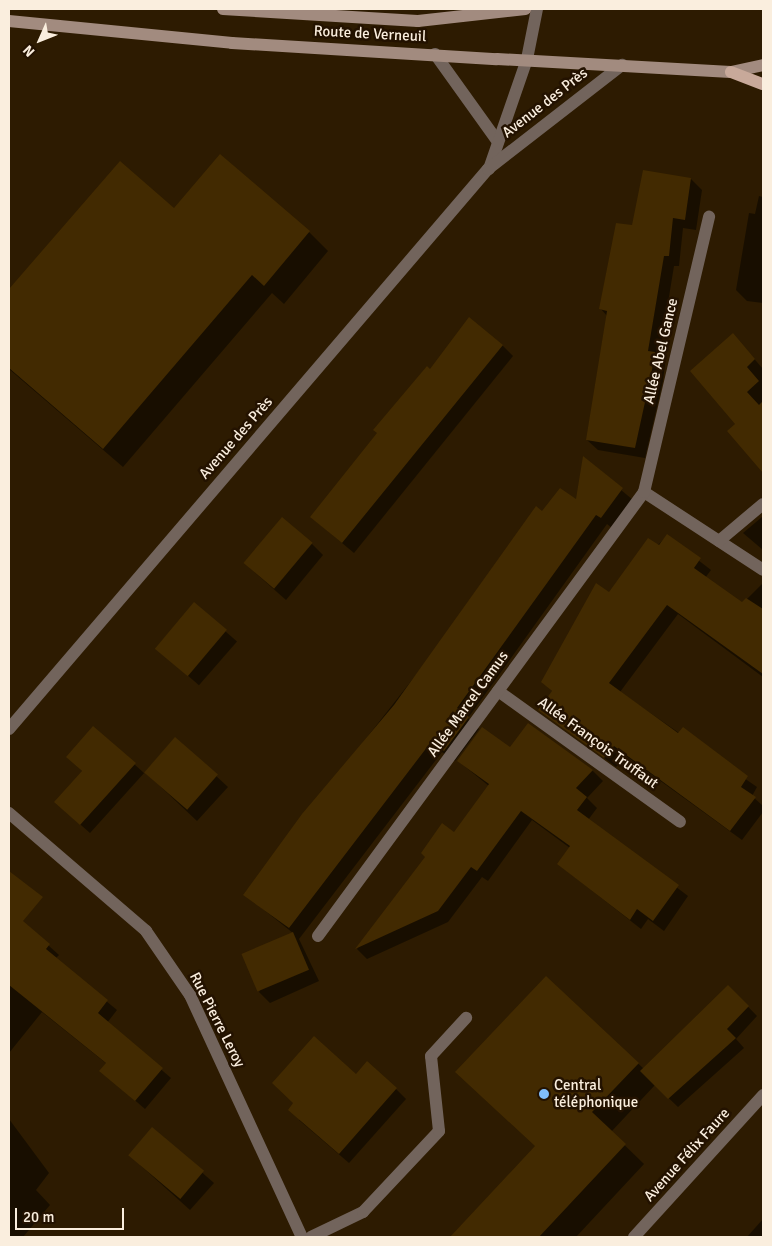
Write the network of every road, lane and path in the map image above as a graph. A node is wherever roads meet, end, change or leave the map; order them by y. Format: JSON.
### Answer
{"nodes":[{"id":1,"x":223,"y":9,"type":"edge"},
{"id":2,"x":525,"y":9,"type":"edge"},
{"id":3,"x":536,"y":9,"type":"edge"},
{"id":4,"x":9,"y":21,"type":"edge"},
{"id":5,"x":435,"y":54,"type":"junction"},
{"id":6,"x":527,"y":58,"type":"junction"},
{"id":7,"x":622,"y":65,"type":"junction"},
{"id":8,"x":763,"y":65,"type":"edge"},
{"id":9,"x":731,"y":72,"type":"junction"},
{"id":10,"x":763,"y":84,"type":"edge"},
{"id":11,"x":498,"y":142,"type":"junction"},
{"id":12,"x":488,"y":169,"type":"junction"},
{"id":13,"x":710,"y":217,"type":"dead end"},
{"id":14,"x":644,"y":492,"type":"junction"},
{"id":15,"x":763,"y":504,"type":"edge"},
{"id":16,"x":719,"y":541,"type":"junction"},
{"id":17,"x":763,"y":570,"type":"edge"},
{"id":18,"x":498,"y":691,"type":"junction"},
{"id":19,"x":9,"y":729,"type":"edge"},
{"id":20,"x":9,"y":813,"type":"edge"},
{"id":21,"x":680,"y":822,"type":"dead end"},
{"id":22,"x":318,"y":936,"type":"dead end"},
{"id":23,"x":466,"y":1018,"type":"dead end"},
{"id":24,"x":763,"y":1095,"type":"edge"},
{"id":25,"x":302,"y":1237,"type":"edge"},
{"id":26,"x":311,"y":1237,"type":"edge"},
{"id":27,"x":634,"y":1237,"type":"edge"}],
"edges":[{"from":1,"to":2,"type":"main road","name":"Route de Verneuil"},
{"from":3,"to":6,"type":"street","name":"Avenue des Près"},
{"from":4,"to":5,"type":"main road","name":"Route de Verneuil"},
{"from":5,"to":6,"type":"main road","name":"Route de Verneuil"},
{"from":5,"to":11,"type":"street"},
{"from":6,"to":7,"type":"main road","name":"Route de Verneuil"},
{"from":6,"to":11,"type":"street","name":"Avenue des Près"},
{"from":7,"to":9,"type":"main road","name":"Route de Verneuil"},
{"from":7,"to":12,"type":"street","name":"Avenue des Près"},
{"from":8,"to":9,"type":"main road","name":"Route de Verneuil"},
{"from":9,"to":10,"type":"main road"},
{"from":11,"to":12,"type":"street","name":"Avenue des Près"},
{"from":12,"to":19,"type":"street","name":"Avenue des Près"},
{"from":13,"to":14,"type":"street","name":"Allée Abel Gance"},
{"from":14,"to":16,"type":"street"},
{"from":14,"to":18,"type":"street","name":"Allée Marcel Camus"},
{"from":15,"to":16,"type":"street"},
{"from":16,"to":17,"type":"street"},
{"from":18,"to":21,"type":"street","name":"Allée François Truffaut"},
{"from":18,"to":22,"type":"street","name":"Allée Marcel Camus"},
{"from":20,"to":25,"type":"street","name":"Rue Pierre Leroy"},
{"from":23,"to":26,"type":"street"},
{"from":24,"to":27,"type":"street","name":"Avenue Félix Faure"}]}
